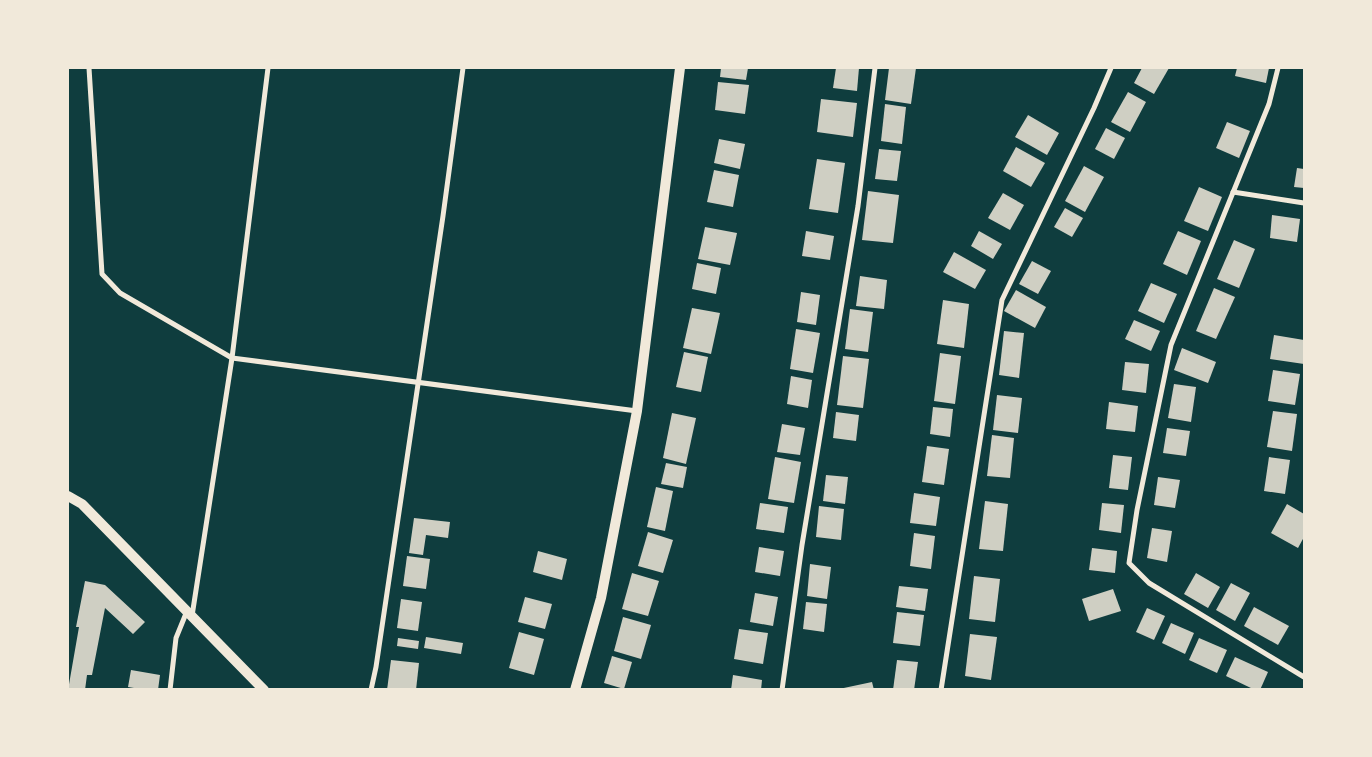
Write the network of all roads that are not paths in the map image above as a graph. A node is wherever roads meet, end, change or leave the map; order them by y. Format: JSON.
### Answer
{"nodes":[{"id":1,"x":89,"y":68,"type":"edge"},
{"id":2,"x":268,"y":68,"type":"edge"},
{"id":3,"x":463,"y":68,"type":"edge"},
{"id":4,"x":680,"y":68,"type":"edge"},
{"id":5,"x":875,"y":68,"type":"edge"},
{"id":6,"x":1111,"y":68,"type":"edge"},
{"id":7,"x":1278,"y":68,"type":"edge"},
{"id":8,"x":1233,"y":192,"type":"junction"},
{"id":9,"x":1304,"y":203,"type":"edge"},
{"id":10,"x":232,"y":358,"type":"junction"},
{"id":11,"x":419,"y":382,"type":"junction"},
{"id":12,"x":637,"y":411,"type":"junction"},
{"id":13,"x":68,"y":496,"type":"edge"},
{"id":14,"x":189,"y":614,"type":"junction"},
{"id":15,"x":1304,"y":677,"type":"edge"},
{"id":16,"x":170,"y":690,"type":"edge"},
{"id":17,"x":264,"y":690,"type":"edge"},
{"id":18,"x":371,"y":690,"type":"edge"},
{"id":19,"x":575,"y":690,"type":"edge"},
{"id":20,"x":782,"y":690,"type":"edge"},
{"id":21,"x":941,"y":690,"type":"edge"}],
"edges":[{"from":1,"to":10,"type":"street"},
{"from":2,"to":10,"type":"street"},
{"from":3,"to":11,"type":"street"},
{"from":4,"to":12,"type":"main road"},
{"from":5,"to":20,"type":"street"},
{"from":6,"to":21,"type":"street"},
{"from":7,"to":8,"type":"street"},
{"from":8,"to":9,"type":"street"},
{"from":8,"to":15,"type":"street"},
{"from":10,"to":11,"type":"street"},
{"from":10,"to":14,"type":"street"},
{"from":11,"to":12,"type":"street"},
{"from":11,"to":18,"type":"street"},
{"from":12,"to":19,"type":"main road"},
{"from":13,"to":14,"type":"main road"},
{"from":14,"to":16,"type":"street"},
{"from":14,"to":17,"type":"main road"}]}
